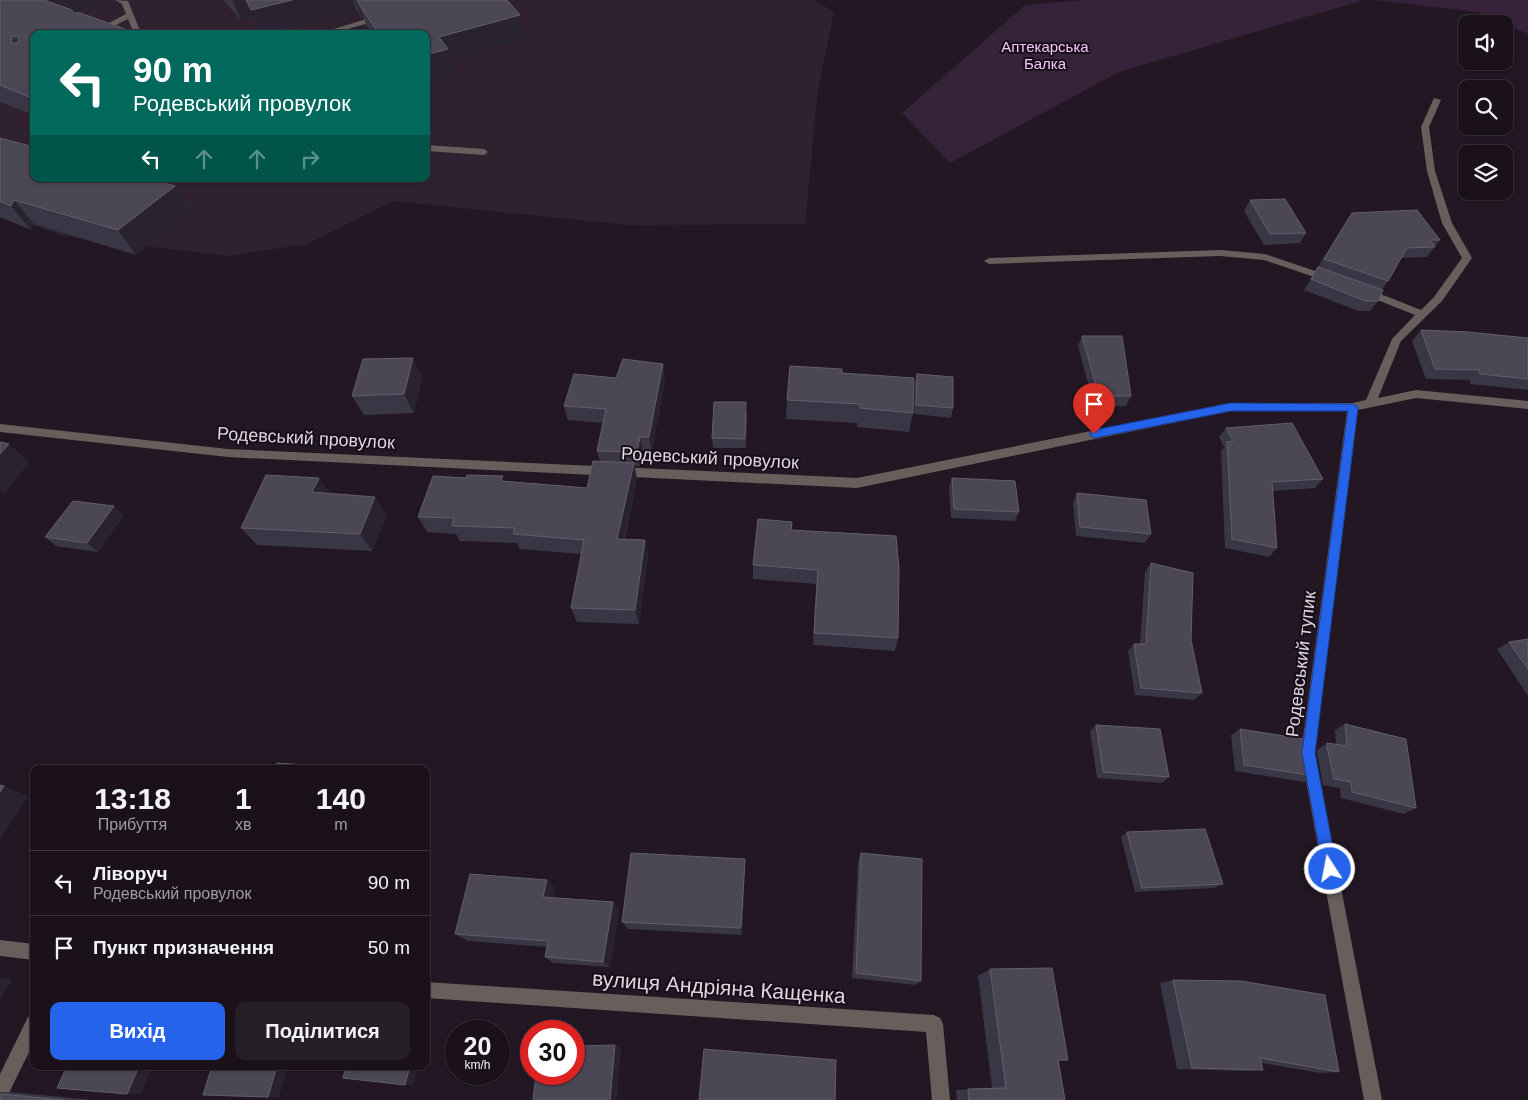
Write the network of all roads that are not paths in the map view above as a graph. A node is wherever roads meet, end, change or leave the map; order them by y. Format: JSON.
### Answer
{"nodes":[{"id":1,"x":119,"y":0,"type":"edge"},
{"id":2,"x":393,"y":13,"type":"edge"},
{"id":3,"x":130,"y":15,"type":"junction"},
{"id":4,"x":100,"y":30,"type":"edge"},
{"id":5,"x":138,"y":30,"type":"edge"},
{"id":6,"x":335,"y":30,"type":"edge"},
{"id":7,"x":1437,"y":100,"type":"dead end"},
{"id":8,"x":430,"y":148,"type":"edge"},
{"id":9,"x":484,"y":152,"type":"dead end"},
{"id":10,"x":989,"y":261,"type":"dead end"},
{"id":11,"x":1340,"y":282,"type":"edge"},
{"id":12,"x":1359,"y":288,"type":"edge"},
{"id":13,"x":1422,"y":314,"type":"junction"},
{"id":14,"x":1370,"y":404,"type":"junction"},
{"id":15,"x":1528,"y":405,"type":"edge"},
{"id":16,"x":1353,"y":407,"type":"junction"},
{"id":17,"x":0,"y":428,"type":"edge"},
{"id":18,"x":0,"y":948,"type":"edge"},
{"id":19,"x":30,"y":952,"type":"edge"},
{"id":20,"x":430,"y":990,"type":"edge"},
{"id":21,"x":30,"y":1031,"type":"edge"},
{"id":22,"x":0,"y":1093,"type":"edge"},
{"id":23,"x":941,"y":1100,"type":"edge"},
{"id":24,"x":1373,"y":1100,"type":"edge"}],
"edges":[{"from":1,"to":3,"type":"street"},
{"from":2,"to":6,"type":"street"},
{"from":3,"to":4,"type":"street"},
{"from":3,"to":5,"type":"street"},
{"from":7,"to":13,"type":"street"},
{"from":8,"to":9,"type":"street"},
{"from":10,"to":11,"type":"street"},
{"from":12,"to":13,"type":"street"},
{"from":13,"to":14,"type":"street"},
{"from":14,"to":15,"type":"street","name":"Родевський провулок"},
{"from":14,"to":16,"type":"street","name":"Родевський провулок"},
{"from":16,"to":17,"type":"street","name":"Родевський провулок"},
{"from":16,"to":24,"type":"street","name":"Родевський тупик"},
{"from":18,"to":19,"type":"street"},
{"from":20,"to":23,"type":"street","name":"вулиця Андріяна Кащенка"},
{"from":21,"to":22,"type":"street"}]}
